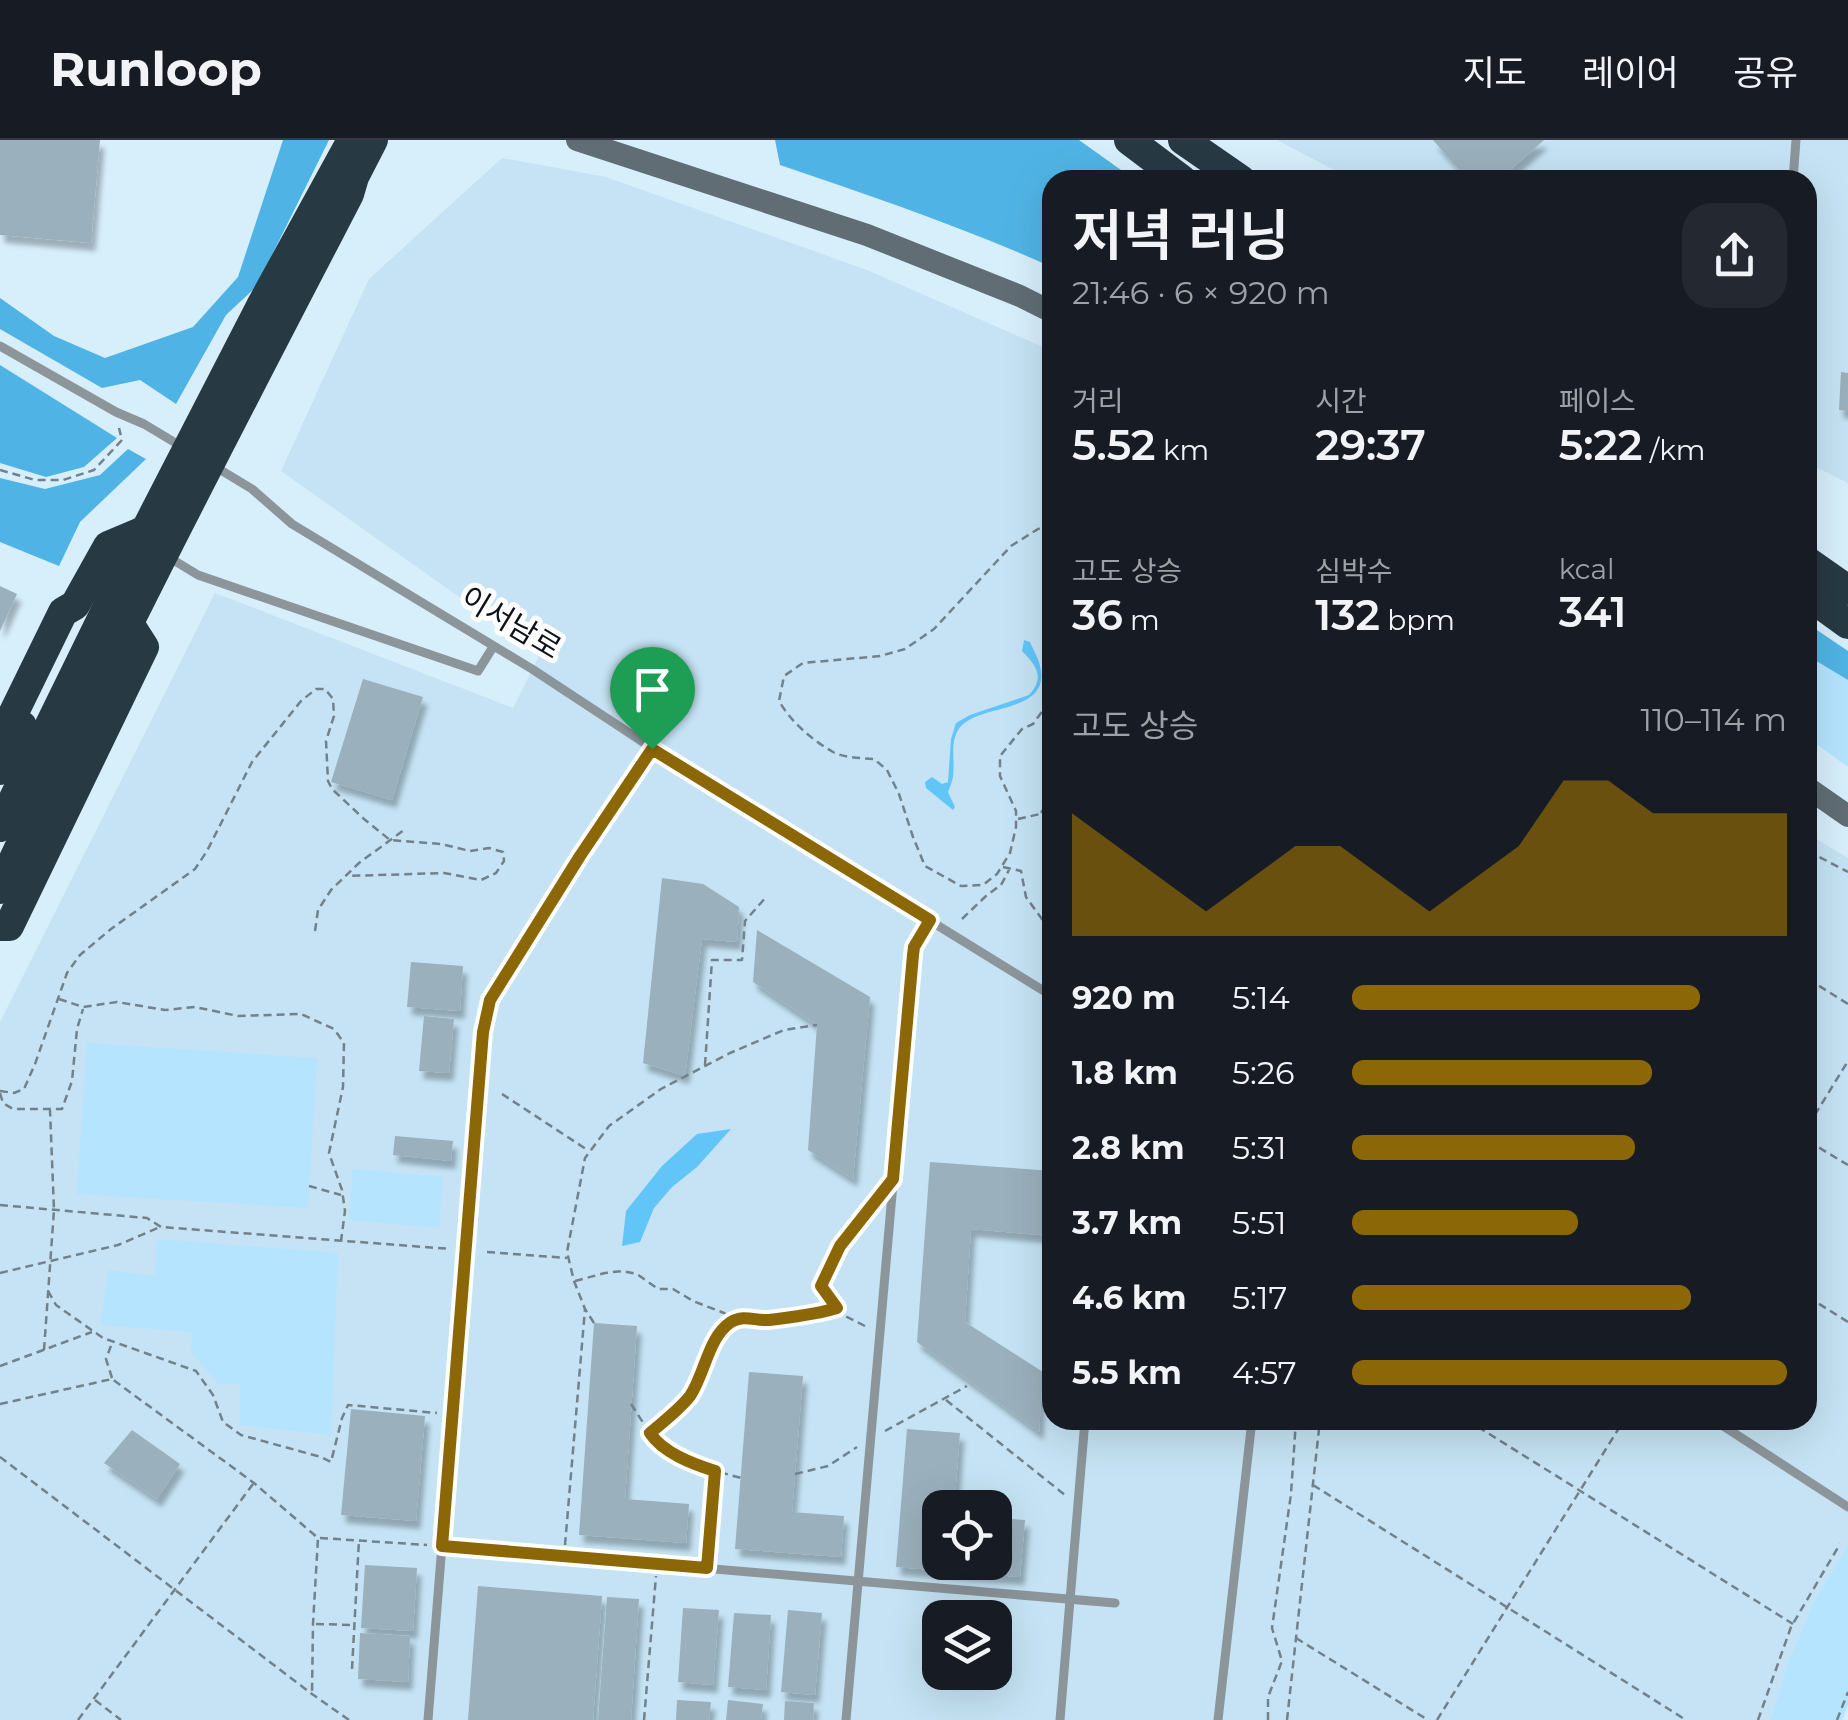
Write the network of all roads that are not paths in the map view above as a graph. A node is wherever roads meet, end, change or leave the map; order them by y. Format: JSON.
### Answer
{"nodes":[{"id":1,"x":388,"y":140,"type":"edge"},
{"id":2,"x":577,"y":140,"type":"edge"},
{"id":3,"x":1129,"y":140,"type":"edge"},
{"id":4,"x":1183,"y":140,"type":"edge"},
{"id":5,"x":1796,"y":140,"type":"edge"},
{"id":6,"x":356,"y":141,"type":"edge"},
{"id":7,"x":1169,"y":170,"type":"edge"},
{"id":8,"x":1226,"y":170,"type":"edge"},
{"id":9,"x":1794,"y":170,"type":"edge"},
{"id":10,"x":350,"y":194,"type":"junction"},
{"id":11,"x":1042,"y":307,"type":"edge"},
{"id":12,"x":0,"y":346,"type":"edge"},
{"id":13,"x":190,"y":452,"type":"dead end"},
{"id":14,"x":206,"y":461,"type":"dead end"},
{"id":15,"x":149,"y":544,"type":"junction"},
{"id":16,"x":1817,"y":568,"type":"edge"},
{"id":17,"x":1848,"y":590,"type":"edge"},
{"id":18,"x":1817,"y":602,"type":"edge"},
{"id":19,"x":75,"y":605,"type":"junction"},
{"id":20,"x":1848,"y":624,"type":"edge"},
{"id":21,"x":132,"y":628,"type":"junction"},
{"id":22,"x":493,"y":647,"type":"junction"},
{"id":23,"x":0,"y":741,"type":"edge"},
{"id":24,"x":652,"y":749,"type":"junction"},
{"id":25,"x":0,"y":770,"type":"edge"},
{"id":26,"x":1817,"y":794,"type":"edge"},
{"id":27,"x":0,"y":798,"type":"edge"},
{"id":28,"x":1848,"y":816,"type":"edge"},
{"id":29,"x":0,"y":827,"type":"edge"},
{"id":30,"x":0,"y":890,"type":"edge"},
{"id":31,"x":0,"y":908,"type":"edge"},
{"id":32,"x":930,"y":920,"type":"junction"},
{"id":33,"x":0,"y":926,"type":"edge"},
{"id":34,"x":1042,"y":990,"type":"edge"},
{"id":35,"x":1084,"y":1430,"type":"edge"},
{"id":36,"x":1251,"y":1430,"type":"edge"},
{"id":37,"x":1729,"y":1430,"type":"edge"},
{"id":38,"x":1848,"y":1507,"type":"edge"},
{"id":39,"x":442,"y":1546,"type":"junction"},
{"id":40,"x":858,"y":1581,"type":"junction"},
{"id":41,"x":1070,"y":1599,"type":"junction"},
{"id":42,"x":1115,"y":1603,"type":"dead end"},
{"id":43,"x":428,"y":1720,"type":"edge"},
{"id":44,"x":846,"y":1720,"type":"edge"},
{"id":45,"x":1060,"y":1720,"type":"edge"},
{"id":46,"x":1218,"y":1720,"type":"edge"}],
"edges":[{"from":1,"to":10,"type":"highway"},
{"from":2,"to":11,"type":"main road"},
{"from":3,"to":7,"type":"highway"},
{"from":4,"to":8,"type":"highway"},
{"from":5,"to":9,"type":"lane"},
{"from":6,"to":10,"type":"highway"},
{"from":6,"to":15,"type":"highway"},
{"from":10,"to":15,"type":"highway"},
{"from":12,"to":13,"type":"lane"},
{"from":14,"to":22,"type":"lane","name":"이서남로"},
{"from":15,"to":19,"type":"highway"},
{"from":15,"to":21,"type":"highway"},
{"from":15,"to":22,"type":"lane"},
{"from":15,"to":27,"type":"highway"},
{"from":15,"to":29,"type":"highway"},
{"from":16,"to":17,"type":"highway"},
{"from":18,"to":20,"type":"highway"},
{"from":19,"to":23,"type":"highway"},
{"from":19,"to":25,"type":"highway"},
{"from":21,"to":30,"type":"highway"},
{"from":21,"to":31,"type":"highway"},
{"from":21,"to":33,"type":"highway"},
{"from":22,"to":24,"type":"lane","name":"이서남로"},
{"from":24,"to":32,"type":"lane","name":"이서남로"},
{"from":24,"to":39,"type":"lane"},
{"from":26,"to":28,"type":"main road"},
{"from":32,"to":34,"type":"lane","name":"이서남로"},
{"from":32,"to":40,"type":"lane"},
{"from":35,"to":41,"type":"lane"},
{"from":36,"to":46,"type":"lane"},
{"from":37,"to":38,"type":"lane"},
{"from":39,"to":40,"type":"lane"},
{"from":39,"to":43,"type":"lane"},
{"from":40,"to":41,"type":"lane"},
{"from":40,"to":44,"type":"lane"},
{"from":41,"to":42,"type":"lane"},
{"from":41,"to":45,"type":"lane"}]}
